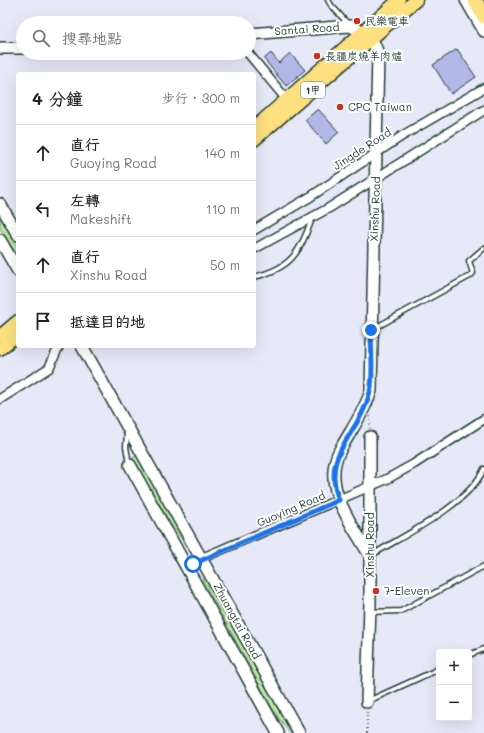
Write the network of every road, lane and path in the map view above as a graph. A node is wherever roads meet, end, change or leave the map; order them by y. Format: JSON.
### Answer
{"nodes":[{"id":1,"x":328,"y":0,"type":"edge"},
{"id":2,"x":399,"y":0,"type":"edge"},
{"id":3,"x":416,"y":0,"type":"edge"},
{"id":4,"x":466,"y":0,"type":"edge"},
{"id":5,"x":474,"y":0,"type":"edge"},
{"id":6,"x":484,"y":16,"type":"edge"},
{"id":7,"x":350,"y":26,"type":"junction"},
{"id":8,"x":484,"y":31,"type":"edge"},
{"id":9,"x":256,"y":33,"type":"edge"},
{"id":10,"x":367,"y":35,"type":"junction"},
{"id":11,"x":0,"y":48,"type":"edge"},
{"id":12,"x":16,"y":48,"type":"edge"},
{"id":13,"x":254,"y":60,"type":"edge"},
{"id":14,"x":484,"y":88,"type":"edge"},
{"id":15,"x":287,"y":100,"type":"junction"},
{"id":16,"x":484,"y":110,"type":"edge"},
{"id":17,"x":256,"y":126,"type":"edge"},
{"id":18,"x":256,"y":138,"type":"edge"},
{"id":19,"x":377,"y":153,"type":"junction"},
{"id":20,"x":376,"y":178,"type":"junction"},
{"id":21,"x":0,"y":204,"type":"edge"},
{"id":22,"x":313,"y":216,"type":"junction"},
{"id":23,"x":256,"y":229,"type":"edge"},
{"id":24,"x":16,"y":231,"type":"edge"},
{"id":25,"x":0,"y":240,"type":"edge"},
{"id":26,"x":256,"y":248,"type":"edge"},
{"id":27,"x":484,"y":248,"type":"edge"},
{"id":28,"x":16,"y":268,"type":"edge"},
{"id":29,"x":256,"y":277,"type":"edge"},
{"id":30,"x":16,"y":323,"type":"edge"},
{"id":31,"x":371,"y":330,"type":"junction"},
{"id":32,"x":0,"y":336,"type":"edge"},
{"id":33,"x":16,"y":336,"type":"edge"},
{"id":34,"x":0,"y":348,"type":"edge"},
{"id":35,"x":58,"y":348,"type":"edge"},
{"id":36,"x":83,"y":348,"type":"edge"},
{"id":37,"x":0,"y":399,"type":"edge"},
{"id":38,"x":484,"y":419,"type":"edge"},
{"id":39,"x":128,"y":425,"type":"junction"},
{"id":40,"x":370,"y":437,"type":"dead end"},
{"id":41,"x":130,"y":465,"type":"joint"},
{"id":42,"x":484,"y":469,"type":"edge"},
{"id":43,"x":370,"y":487,"type":"junction"},
{"id":44,"x":339,"y":500,"type":"junction"},
{"id":45,"x":370,"y":529,"type":"junction"},
{"id":46,"x":356,"y":531,"type":"junction"},
{"id":47,"x":370,"y":556,"type":"junction"},
{"id":48,"x":202,"y":558,"type":"junction"},
{"id":49,"x":484,"y":566,"type":"edge"},
{"id":50,"x":187,"y":567,"type":"junction"},
{"id":51,"x":370,"y":612,"type":"junction"},
{"id":52,"x":484,"y":649,"type":"edge"},
{"id":53,"x":472,"y":654,"type":"edge"},
{"id":54,"x":436,"y":670,"type":"edge"},
{"id":55,"x":367,"y":704,"type":"junction"},
{"id":56,"x":278,"y":733,"type":"edge"},
{"id":57,"x":299,"y":733,"type":"edge"},
{"id":58,"x":367,"y":733,"type":"edge"}],
"edges":[{"from":1,"to":7,"type":"lane"},
{"from":2,"to":10,"type":"main road","number":"1甲"},
{"from":3,"to":10,"type":"main road","number":"1甲"},
{"from":4,"to":8,"type":"street"},
{"from":5,"to":6,"type":"highway"},
{"from":7,"to":9,"type":"street","name":"Santai Road"},
{"from":7,"to":10,"type":"street","name":"Santai Road"},
{"from":10,"to":15,"type":"main road","number":"1甲"},
{"from":10,"to":18,"type":"main road","number":"1甲"},
{"from":10,"to":19,"type":"street","name":"Xinshu Road"},
{"from":11,"to":12,"type":"street"},
{"from":13,"to":15,"type":"street"},
{"from":14,"to":19,"type":"street","name":"Jingde Road"},
{"from":15,"to":17,"type":"main road","number":"1甲"},
{"from":16,"to":20,"type":"street"},
{"from":19,"to":20,"type":"street","name":"Xinshu Road"},
{"from":19,"to":23,"type":"street","name":"Jingde Road"},
{"from":20,"to":22,"type":"street"},
{"from":20,"to":31,"type":"street","name":"Xinshu Road"},
{"from":21,"to":24,"type":"street"},
{"from":22,"to":26,"type":"street"},
{"from":22,"to":29,"type":"lane"},
{"from":25,"to":28,"type":"street"},
{"from":27,"to":31,"type":"lane"},
{"from":30,"to":32,"type":"main road"},
{"from":31,"to":44,"type":"street","name":"Xinshu Road"},
{"from":33,"to":34,"type":"main road"},
{"from":35,"to":37,"type":"street"},
{"from":36,"to":39,"type":"street","name":"Zhuangtai Road"},
{"from":38,"to":43,"type":"street","name":"Guoying Road"},
{"from":39,"to":41,"type":"lane","name":"Zhuangtai Road"},
{"from":39,"to":48,"type":"street","name":"Zhuangtai Road"},
{"from":40,"to":43,"type":"street","name":"Xinshu Road"},
{"from":41,"to":50,"type":"street","name":"Zhuangtai Road"},
{"from":42,"to":47,"type":"lane"},
{"from":43,"to":44,"type":"street","name":"Guoying Road"},
{"from":43,"to":45,"type":"street","name":"Xinshu Road"},
{"from":44,"to":46,"type":"street"},
{"from":44,"to":48,"type":"street","name":"Guoying Road"},
{"from":45,"to":46,"type":"lane"},
{"from":45,"to":47,"type":"street","name":"Xinshu Road"},
{"from":46,"to":47,"type":"street"},
{"from":47,"to":51,"type":"street","name":"Xinshu Road"},
{"from":48,"to":50,"type":"street","name":"Guoying Road"},
{"from":48,"to":57,"type":"street","name":"Zhuangtai Road"},
{"from":49,"to":51,"type":"lane"},
{"from":50,"to":56,"type":"street","name":"Zhuangtai Road"},
{"from":51,"to":55,"type":"street","name":"Xinshu Road"},
{"from":52,"to":53,"type":"lane"},
{"from":54,"to":55,"type":"lane"},
{"from":55,"to":58,"type":"path"}]}
